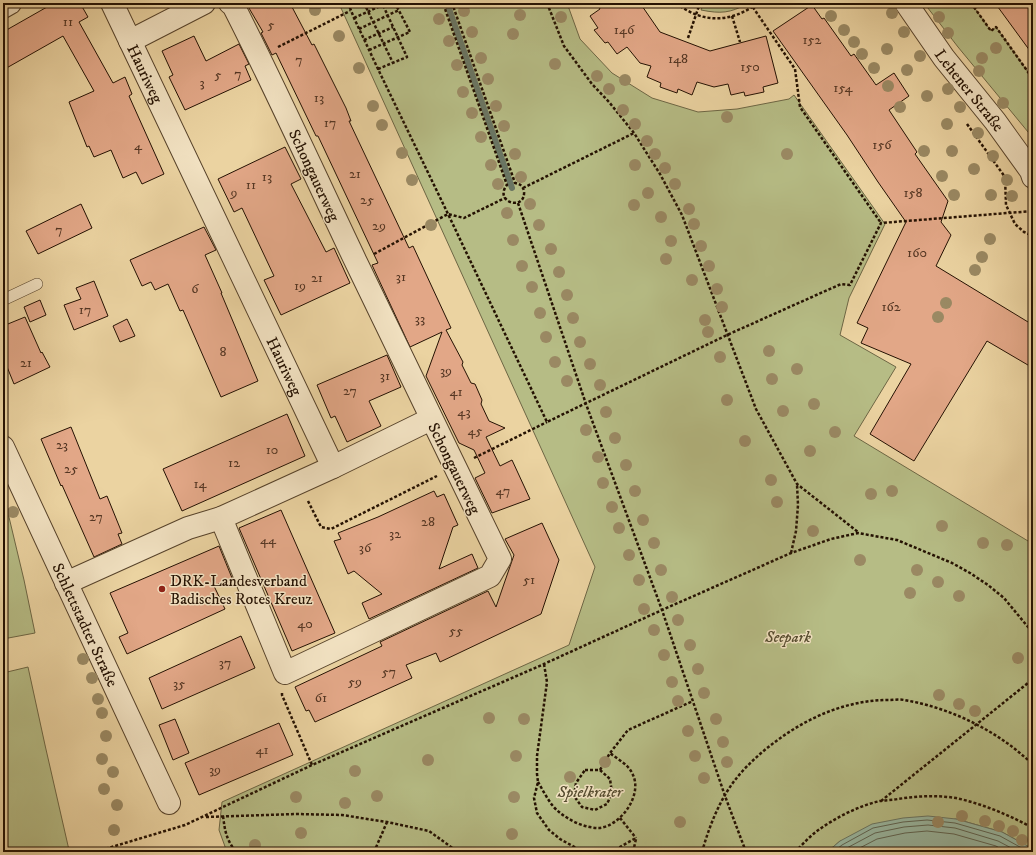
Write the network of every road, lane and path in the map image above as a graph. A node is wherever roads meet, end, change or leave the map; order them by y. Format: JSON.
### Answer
{"nodes":[{"id":1,"x":10,"y":3,"type":"edge"},
{"id":2,"x":112,"y":3,"type":"edge"},
{"id":3,"x":204,"y":3,"type":"edge"},
{"id":4,"x":230,"y":3,"type":"edge"},
{"id":5,"x":348,"y":3,"type":"edge"},
{"id":6,"x":364,"y":3,"type":"edge"},
{"id":7,"x":387,"y":3,"type":"edge"},
{"id":8,"x":395,"y":3,"type":"edge"},
{"id":9,"x":438,"y":3,"type":"edge"},
{"id":10,"x":452,"y":3,"type":"edge"},
{"id":11,"x":547,"y":3,"type":"edge"},
{"id":12,"x":651,"y":3,"type":"edge"},
{"id":13,"x":676,"y":3,"type":"edge"},
{"id":14,"x":700,"y":3,"type":"edge"},
{"id":15,"x":750,"y":3,"type":"edge"},
{"id":16,"x":758,"y":3,"type":"edge"},
{"id":17,"x":906,"y":3,"type":"edge"},
{"id":18,"x":972,"y":3,"type":"edge"},
{"id":19,"x":382,"y":4,"type":"edge"},
{"id":20,"x":444,"y":4,"type":"edge"},
{"id":21,"x":645,"y":6,"type":"dead end"},
{"id":22,"x":3,"y":7,"type":"edge"},
{"id":23,"x":753,"y":7,"type":"junction"},
{"id":24,"x":399,"y":10,"type":"junction"},
{"id":25,"x":350,"y":11,"type":"junction"},
{"id":26,"x":368,"y":11,"type":"junction"},
{"id":27,"x":696,"y":15,"type":"junction"},
{"id":28,"x":388,"y":16,"type":"junction"},
{"id":29,"x":732,"y":16,"type":"junction"},
{"id":30,"x":354,"y":18,"type":"junction"},
{"id":31,"x":374,"y":22,"type":"junction"},
{"id":32,"x":393,"y":27,"type":"junction"},
{"id":33,"x":359,"y":29,"type":"junction"},
{"id":34,"x":379,"y":33,"type":"junction"},
{"id":35,"x":398,"y":37,"type":"junction"},
{"id":36,"x":688,"y":38,"type":"dead end"},
{"id":37,"x":364,"y":40,"type":"junction"},
{"id":38,"x":130,"y":41,"type":"junction"},
{"id":39,"x":740,"y":42,"type":"dead end"},
{"id":40,"x":383,"y":43,"type":"junction"},
{"id":41,"x":369,"y":50,"type":"junction"},
{"id":42,"x":259,"y":56,"type":"junction"},
{"id":43,"x":393,"y":63,"type":"junction"},
{"id":44,"x":378,"y":69,"type":"junction"},
{"id":45,"x":1033,"y":79,"type":"edge"},
{"id":46,"x":967,"y":123,"type":"dead end"},
{"id":47,"x":634,"y":133,"type":"junction"},
{"id":48,"x":1033,"y":177,"type":"edge"},
{"id":49,"x":523,"y":188,"type":"junction"},
{"id":50,"x":505,"y":198,"type":"junction"},
{"id":51,"x":518,"y":203,"type":"junction"},
{"id":52,"x":1033,"y":211,"type":"edge"},
{"id":53,"x":1010,"y":213,"type":"junction"},
{"id":54,"x":448,"y":214,"type":"junction"},
{"id":55,"x":881,"y":223,"type":"junction"},
{"id":56,"x":1033,"y":236,"type":"edge"},
{"id":57,"x":356,"y":263,"type":"junction"},
{"id":58,"x":37,"y":284,"type":"dead end"},
{"id":59,"x":3,"y":300,"type":"edge"},
{"id":60,"x":727,"y":335,"type":"junction"},
{"id":61,"x":586,"y":404,"type":"junction"},
{"id":62,"x":431,"y":419,"type":"junction"},
{"id":63,"x":547,"y":422,"type":"junction"},
{"id":64,"x":3,"y":446,"type":"edge"},
{"id":65,"x":333,"y":467,"type":"junction"},
{"id":66,"x":455,"y":467,"type":"junction"},
{"id":67,"x":299,"y":482,"type":"junction"},
{"id":68,"x":797,"y":484,"type":"junction"},
{"id":69,"x":221,"y":518,"type":"junction"},
{"id":70,"x":858,"y":533,"type":"junction"},
{"id":71,"x":791,"y":553,"type":"junction"},
{"id":72,"x":66,"y":583,"type":"junction"},
{"id":73,"x":662,"y":610,"type":"junction"},
{"id":74,"x":1028,"y":627,"type":"junction"},
{"id":75,"x":1033,"y":629,"type":"edge"},
{"id":76,"x":1033,"y":635,"type":"edge"},
{"id":77,"x":544,"y":664,"type":"junction"},
{"id":78,"x":285,"y":673,"type":"junction"},
{"id":79,"x":1033,"y":679,"type":"edge"},
{"id":80,"x":693,"y":700,"type":"junction"},
{"id":81,"x":976,"y":725,"type":"junction"},
{"id":82,"x":610,"y":753,"type":"junction"},
{"id":83,"x":1033,"y":764,"type":"edge"},
{"id":84,"x":312,"y":765,"type":"junction"},
{"id":85,"x":600,"y":770,"type":"junction"},
{"id":86,"x":538,"y":782,"type":"junction"},
{"id":87,"x":725,"y":796,"type":"junction"},
{"id":88,"x":880,"y":801,"type":"junction"},
{"id":89,"x":168,"y":803,"type":"dead end"},
{"id":90,"x":223,"y":816,"type":"junction"},
{"id":91,"x":203,"y":817,"type":"junction"},
{"id":92,"x":620,"y":818,"type":"junction"},
{"id":93,"x":387,"y":822,"type":"junction"},
{"id":94,"x":1033,"y":828,"type":"edge"},
{"id":95,"x":636,"y":838,"type":"junction"},
{"id":96,"x":91,"y":852,"type":"edge"},
{"id":97,"x":236,"y":852,"type":"edge"},
{"id":98,"x":306,"y":852,"type":"edge"},
{"id":99,"x":315,"y":852,"type":"edge"},
{"id":100,"x":374,"y":852,"type":"edge"},
{"id":101,"x":458,"y":852,"type":"edge"},
{"id":102,"x":596,"y":852,"type":"edge"},
{"id":103,"x":600,"y":852,"type":"edge"},
{"id":104,"x":633,"y":852,"type":"edge"},
{"id":105,"x":702,"y":852,"type":"edge"},
{"id":106,"x":746,"y":852,"type":"edge"},
{"id":107,"x":795,"y":852,"type":"edge"}],
"edges":[{"from":1,"to":22,"type":"street"},
{"from":2,"to":38,"type":"street","name":"Hauriweg"},
{"from":3,"to":38,"type":"street"},
{"from":4,"to":42,"type":"street","name":"Schongauerweg"},
{"from":5,"to":25,"type":"path"},
{"from":6,"to":26,"type":"path"},
{"from":7,"to":19,"type":"path"},
{"from":8,"to":24,"type":"path"},
{"from":9,"to":20,"type":"path"},
{"from":10,"to":49,"type":"path"},
{"from":11,"to":47,"type":"path"},
{"from":12,"to":21,"type":"path"},
{"from":13,"to":27,"type":"path"},
{"from":14,"to":27,"type":"path"},
{"from":15,"to":23,"type":"path"},
{"from":16,"to":23,"type":"path"},
{"from":17,"to":48,"type":"street","name":"Lehener Straße"},
{"from":18,"to":45,"type":"path"},
{"from":19,"to":26,"type":"path"},
{"from":19,"to":28,"type":"path"},
{"from":20,"to":50,"type":"path"},
{"from":23,"to":29,"type":"path"},
{"from":23,"to":55,"type":"path"},
{"from":24,"to":28,"type":"path"},
{"from":24,"to":35,"type":"path"},
{"from":25,"to":30,"type":"path"},
{"from":25,"to":42,"type":"path"},
{"from":26,"to":30,"type":"path"},
{"from":26,"to":31,"type":"path"},
{"from":27,"to":29,"type":"path"},
{"from":27,"to":36,"type":"path"},
{"from":28,"to":31,"type":"path"},
{"from":28,"to":32,"type":"path"},
{"from":29,"to":39,"type":"path"},
{"from":30,"to":33,"type":"path"},
{"from":31,"to":33,"type":"path"},
{"from":31,"to":34,"type":"path"},
{"from":32,"to":34,"type":"path"},
{"from":32,"to":35,"type":"path"},
{"from":33,"to":37,"type":"path"},
{"from":34,"to":37,"type":"path"},
{"from":34,"to":40,"type":"path"},
{"from":35,"to":40,"type":"path"},
{"from":35,"to":43,"type":"path"},
{"from":37,"to":41,"type":"path"},
{"from":38,"to":65,"type":"street","name":"Hauriweg"},
{"from":40,"to":41,"type":"path"},
{"from":40,"to":43,"type":"path"},
{"from":41,"to":44,"type":"path"},
{"from":42,"to":57,"type":"street","name":"Schongauerweg"},
{"from":43,"to":44,"type":"path"},
{"from":44,"to":54,"type":"path"},
{"from":46,"to":53,"type":"path"},
{"from":47,"to":49,"type":"path"},
{"from":47,"to":60,"type":"path"},
{"from":49,"to":51,"type":"path"},
{"from":50,"to":51,"type":"path"},
{"from":50,"to":54,"type":"path"},
{"from":51,"to":61,"type":"path"},
{"from":52,"to":53,"type":"path"},
{"from":53,"to":55,"type":"path"},
{"from":53,"to":56,"type":"path"},
{"from":54,"to":57,"type":"path"},
{"from":54,"to":63,"type":"path"},
{"from":55,"to":60,"type":"path"},
{"from":57,"to":62,"type":"street","name":"Schongauerweg"},
{"from":58,"to":59,"type":"lane"},
{"from":60,"to":61,"type":"path"},
{"from":60,"to":68,"type":"path"},
{"from":61,"to":63,"type":"path"},
{"from":61,"to":73,"type":"path"},
{"from":62,"to":65,"type":"street"},
{"from":62,"to":66,"type":"street","name":"Schongauerweg"},
{"from":63,"to":66,"type":"path"},
{"from":64,"to":72,"type":"street","name":"Schlettstadter Straße"},
{"from":65,"to":67,"type":"street"},
{"from":66,"to":67,"type":"path"},
{"from":66,"to":78,"type":"street","name":"Schongauerweg"},
{"from":67,"to":69,"type":"street"},
{"from":68,"to":70,"type":"path"},
{"from":68,"to":71,"type":"path"},
{"from":69,"to":72,"type":"street"},
{"from":69,"to":78,"type":"street"},
{"from":70,"to":71,"type":"path"},
{"from":70,"to":74,"type":"path"},
{"from":71,"to":73,"type":"path"},
{"from":72,"to":89,"type":"street","name":"Schlettstadter Straße"},
{"from":73,"to":77,"type":"path"},
{"from":73,"to":80,"type":"path"},
{"from":74,"to":75,"type":"path"},
{"from":74,"to":76,"type":"path"},
{"from":77,"to":84,"type":"path"},
{"from":77,"to":86,"type":"path"},
{"from":78,"to":84,"type":"path"},
{"from":79,"to":81,"type":"path"},
{"from":80,"to":82,"type":"path"},
{"from":80,"to":87,"type":"path"},
{"from":81,"to":83,"type":"path"},
{"from":81,"to":87,"type":"path"},
{"from":81,"to":88,"type":"path"},
{"from":82,"to":85,"type":"path"},
{"from":82,"to":92,"type":"path"},
{"from":84,"to":91,"type":"path"},
{"from":85,"to":85,"type":"path"},
{"from":86,"to":92,"type":"path"},
{"from":86,"to":102,"type":"path"},
{"from":87,"to":105,"type":"path"},
{"from":87,"to":106,"type":"path"},
{"from":88,"to":94,"type":"path"},
{"from":88,"to":107,"type":"path"},
{"from":90,"to":91,"type":"path"},
{"from":90,"to":93,"type":"path"},
{"from":90,"to":97,"type":"path"},
{"from":91,"to":96,"type":"path"},
{"from":92,"to":95,"type":"path"},
{"from":93,"to":100,"type":"path"},
{"from":93,"to":101,"type":"path"},
{"from":95,"to":103,"type":"path"},
{"from":95,"to":104,"type":"path"},
{"from":98,"to":99,"type":"path"}]}
